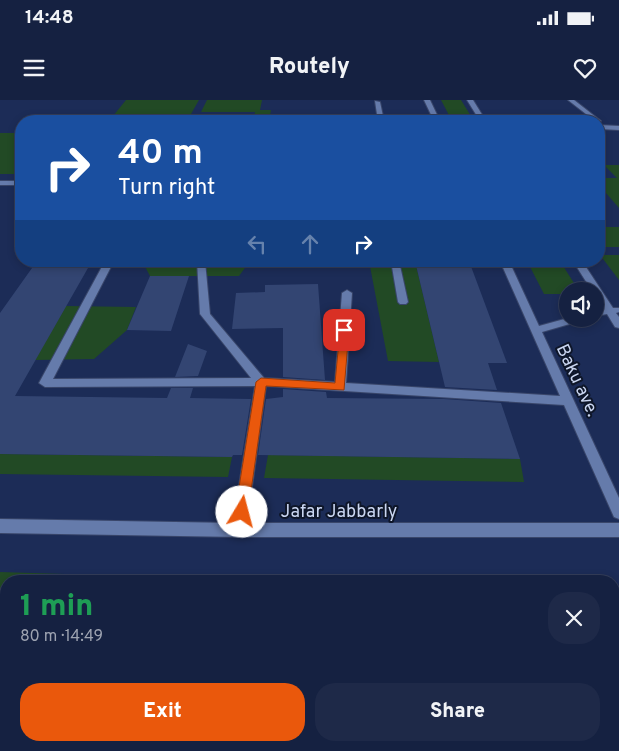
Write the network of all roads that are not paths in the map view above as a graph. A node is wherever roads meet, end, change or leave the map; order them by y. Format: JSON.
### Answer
{"nodes":[{"id":1,"x":427,"y":100,"type":"edge"},
{"id":2,"x":470,"y":100,"type":"edge"},
{"id":3,"x":571,"y":100,"type":"edge"},
{"id":4,"x":377,"y":102,"type":"dead end"},
{"id":5,"x":380,"y":115,"type":"edge"},
{"id":6,"x":434,"y":115,"type":"edge"},
{"id":7,"x":480,"y":115,"type":"edge"},
{"id":8,"x":590,"y":115,"type":"edge"},
{"id":9,"x":606,"y":128,"type":"edge"},
{"id":10,"x":619,"y":128,"type":"edge"},
{"id":11,"x":0,"y":183,"type":"edge"},
{"id":12,"x":15,"y":183,"type":"edge"},
{"id":13,"x":107,"y":267,"type":"edge"},
{"id":14,"x":201,"y":267,"type":"edge"},
{"id":15,"x":397,"y":267,"type":"edge"},
{"id":16,"x":507,"y":267,"type":"edge"},
{"id":17,"x":581,"y":267,"type":"edge"},
{"id":18,"x":347,"y":293,"type":"dead end"},
{"id":19,"x":404,"y":302,"type":"dead end"},
{"id":20,"x":614,"y":310,"type":"edge"},
{"id":21,"x":559,"y":324,"type":"edge"},
{"id":22,"x":619,"y":325,"type":"edge"},
{"id":23,"x":536,"y":330,"type":"junction"},
{"id":24,"x":261,"y":382,"type":"junction"},
{"id":25,"x":340,"y":387,"type":"junction"},
{"id":26,"x":568,"y":401,"type":"junction"},
{"id":27,"x":619,"y":513,"type":"edge"},
{"id":28,"x":0,"y":526,"type":"edge"},
{"id":29,"x":239,"y":530,"type":"junction"},
{"id":30,"x":619,"y":530,"type":"edge"}],
"edges":[{"from":1,"to":6,"type":"street"},
{"from":2,"to":7,"type":"street"},
{"from":3,"to":8,"type":"street"},
{"from":4,"to":5,"type":"street"},
{"from":9,"to":10,"type":"street"},
{"from":11,"to":12,"type":"street"},
{"from":13,"to":24,"type":"street"},
{"from":14,"to":24,"type":"street"},
{"from":15,"to":19,"type":"street"},
{"from":16,"to":23,"type":"street","name":"Baku ave."},
{"from":17,"to":20,"type":"street"},
{"from":18,"to":25,"type":"street"},
{"from":20,"to":22,"type":"street"},
{"from":21,"to":23,"type":"street"},
{"from":23,"to":26,"type":"street","name":"Baku ave."},
{"from":24,"to":25,"type":"street"},
{"from":24,"to":29,"type":"street"},
{"from":25,"to":26,"type":"street"},
{"from":26,"to":27,"type":"street","name":"Baku ave."},
{"from":28,"to":29,"type":"street","name":"Jafar Jabbarly"},
{"from":29,"to":30,"type":"street","name":"Jafar Jabbarly"}]}
